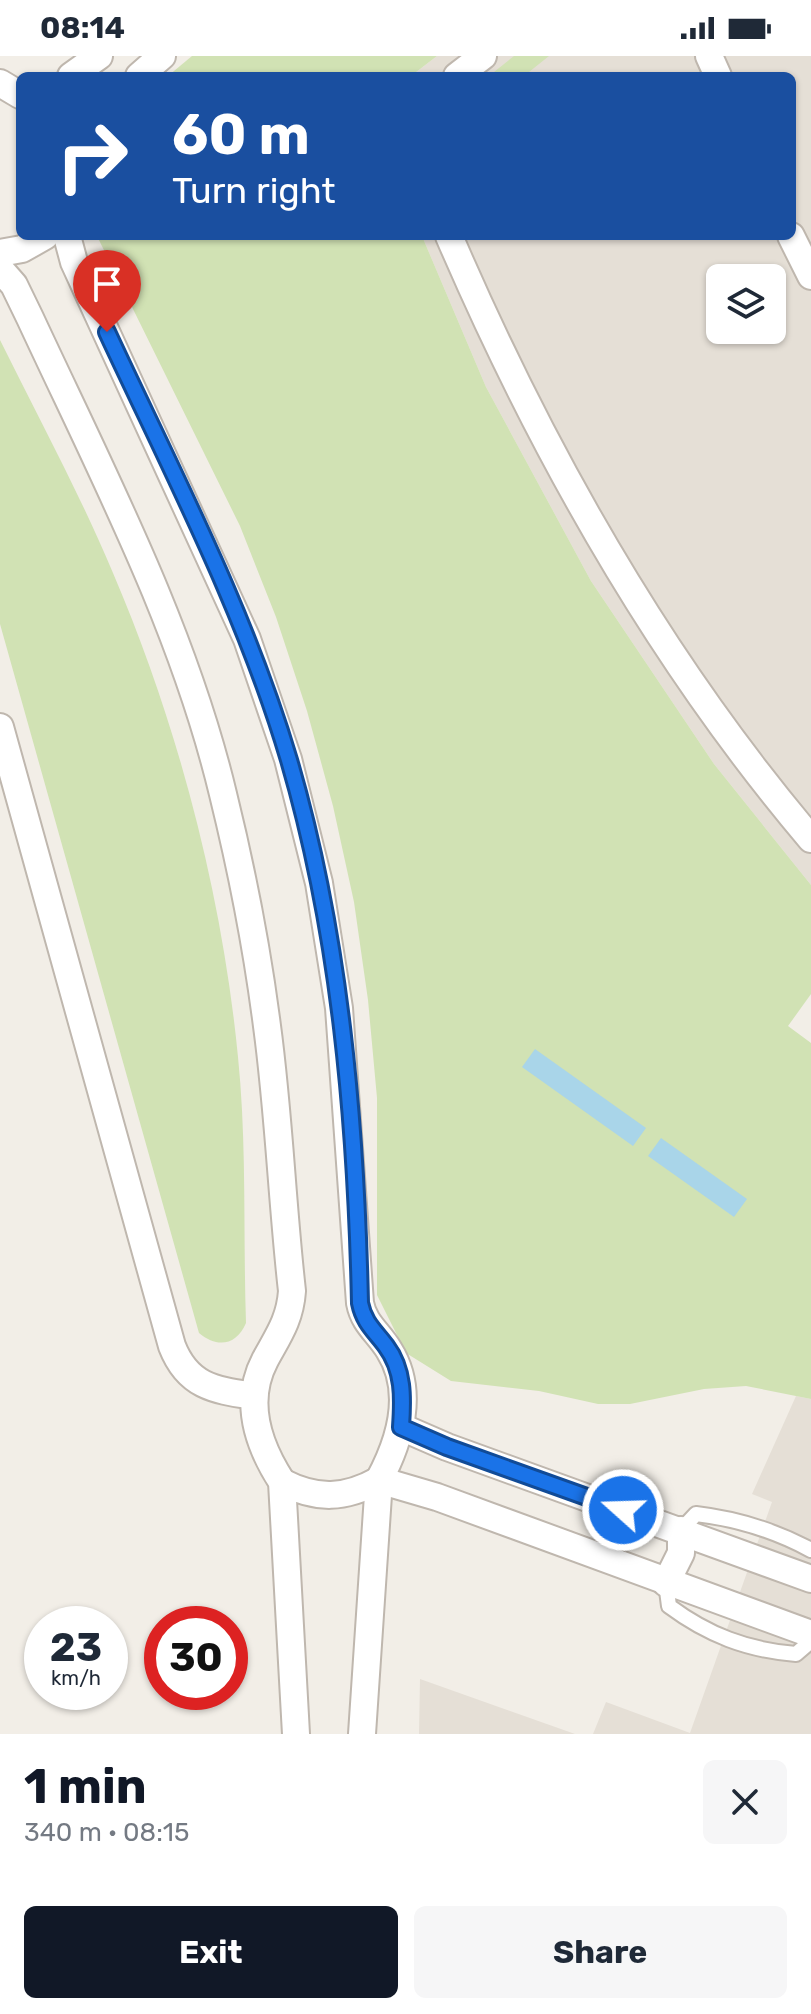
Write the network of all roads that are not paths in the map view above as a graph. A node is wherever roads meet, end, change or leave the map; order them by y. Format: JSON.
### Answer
{"nodes":[{"id":1,"x":99,"y":56,"type":"edge"},
{"id":2,"x":162,"y":56,"type":"edge"},
{"id":3,"x":483,"y":56,"type":"edge"},
{"id":4,"x":77,"y":72,"type":"edge"},
{"id":5,"x":144,"y":72,"type":"edge"},
{"id":6,"x":462,"y":72,"type":"edge"},
{"id":7,"x":38,"y":240,"type":"edge"},
{"id":8,"x":68,"y":240,"type":"edge"},
{"id":9,"x":451,"y":240,"type":"edge"},
{"id":10,"x":793,"y":240,"type":"edge"},
{"id":11,"x":0,"y":253,"type":"edge"},
{"id":12,"x":0,"y":269,"type":"edge"},
{"id":13,"x":811,"y":276,"type":"edge"},
{"id":14,"x":0,"y":727,"type":"edge"},
{"id":15,"x":811,"y":839,"type":"edge"},
{"id":16,"x":254,"y":1396,"type":"junction"},
{"id":17,"x":401,"y":1427,"type":"junction"},
{"id":18,"x":379,"y":1480,"type":"junction"},
{"id":19,"x":282,"y":1482,"type":"junction"},
{"id":20,"x":681,"y":1530,"type":"junction"},
{"id":21,"x":811,"y":1550,"type":"edge"},
{"id":22,"x":811,"y":1579,"type":"edge"},
{"id":23,"x":666,"y":1583,"type":"junction"},
{"id":24,"x":811,"y":1634,"type":"edge"},
{"id":25,"x":811,"y":1641,"type":"edge"},
{"id":26,"x":296,"y":1734,"type":"edge"},
{"id":27,"x":362,"y":1734,"type":"edge"}],
"edges":[{"from":1,"to":4,"type":"street"},
{"from":2,"to":5,"type":"street"},
{"from":3,"to":6,"type":"street"},
{"from":7,"to":11,"type":"street"},
{"from":8,"to":17,"type":"street"},
{"from":9,"to":15,"type":"street"},
{"from":10,"to":13,"type":"street"},
{"from":12,"to":16,"type":"street"},
{"from":14,"to":16,"type":"street"},
{"from":16,"to":19,"type":"street"},
{"from":17,"to":18,"type":"street"},
{"from":17,"to":20,"type":"street"},
{"from":18,"to":19,"type":"street"},
{"from":18,"to":23,"type":"street"},
{"from":18,"to":27,"type":"street"},
{"from":19,"to":26,"type":"street"},
{"from":20,"to":21,"type":"lane"},
{"from":20,"to":22,"type":"street"},
{"from":20,"to":23,"type":"street"},
{"from":23,"to":24,"type":"street"},
{"from":23,"to":25,"type":"lane"}]}
